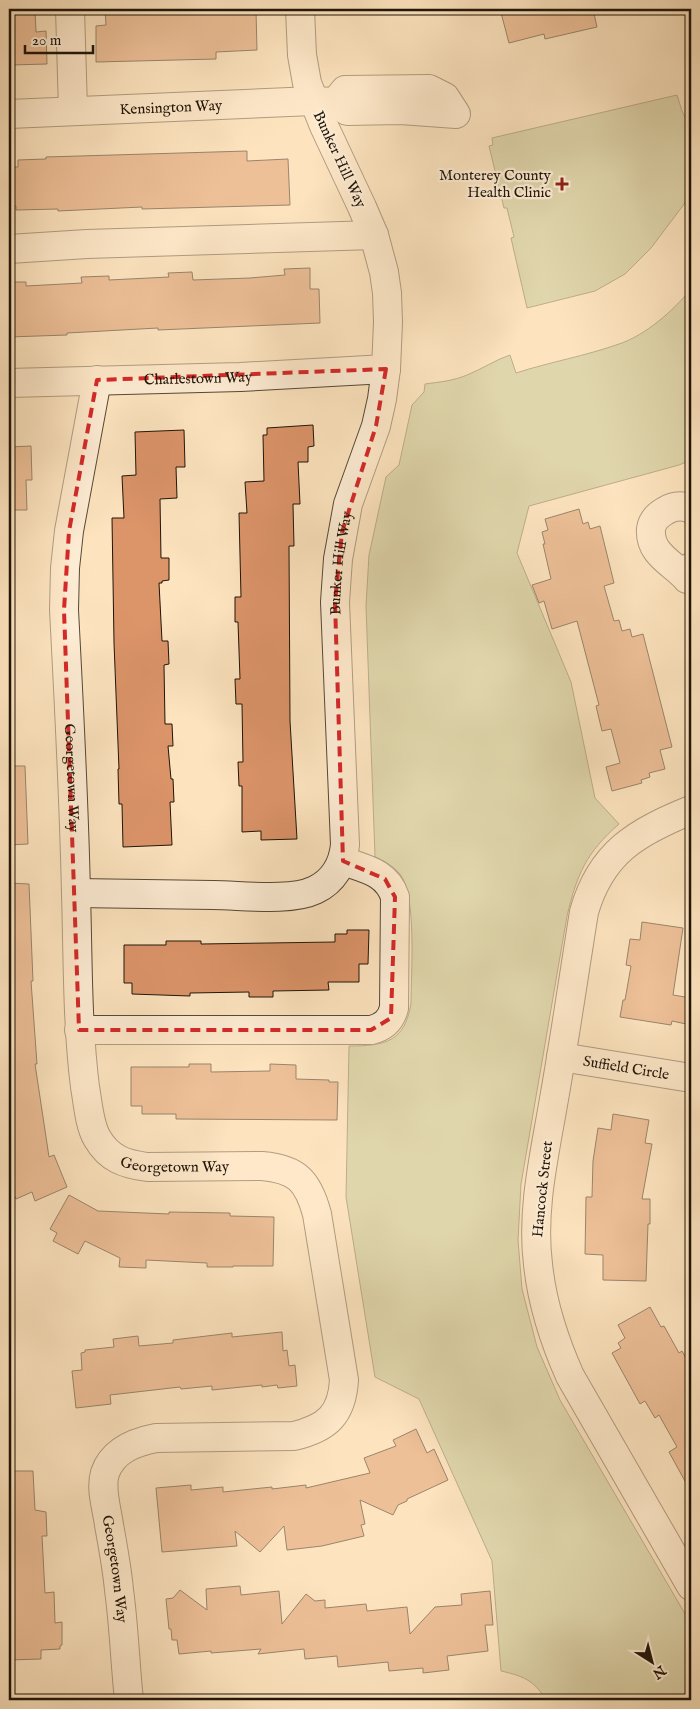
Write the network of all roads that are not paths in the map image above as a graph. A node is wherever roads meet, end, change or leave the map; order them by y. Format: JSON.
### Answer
{"nodes":[{"id":1,"x":70,"y":9,"type":"edge"},
{"id":2,"x":300,"y":9,"type":"edge"},
{"id":3,"x":324,"y":101,"type":"junction"},
{"id":4,"x":73,"y":110,"type":"junction"},
{"id":5,"x":9,"y":114,"type":"edge"},
{"id":6,"x":374,"y":235,"type":"junction"},
{"id":7,"x":9,"y":249,"type":"edge"},
{"id":8,"x":386,"y":369,"type":"junction"},
{"id":9,"x":97,"y":380,"type":"junction"},
{"id":10,"x":9,"y":383,"type":"edge"},
{"id":11,"x":691,"y":509,"type":"edge"},
{"id":12,"x":690,"y":582,"type":"edge"},
{"id":13,"x":691,"y":810,"type":"edge"},
{"id":14,"x":342,"y":861,"type":"junction"},
{"id":15,"x":76,"y":893,"type":"junction"},
{"id":16,"x":79,"y":1030,"type":"junction"},
{"id":17,"x":561,"y":1057,"type":"junction"},
{"id":18,"x":691,"y":1078,"type":"edge"},
{"id":19,"x":691,"y":1586,"type":"edge"},
{"id":20,"x":129,"y":1700,"type":"edge"}],
"edges":[{"from":1,"to":4,"type":"street"},
{"from":2,"to":3,"type":"street","name":"Bunker Hill Way"},
{"from":3,"to":4,"type":"street","name":"Kensington Way"},
{"from":3,"to":6,"type":"street","name":"Bunker Hill Way"},
{"from":4,"to":5,"type":"street","name":"Kensington Way"},
{"from":6,"to":7,"type":"street"},
{"from":6,"to":8,"type":"street","name":"Bunker Hill Way"},
{"from":8,"to":9,"type":"street","name":"Charlestown Way"},
{"from":8,"to":14,"type":"street","name":"Bunker Hill Way"},
{"from":9,"to":10,"type":"street","name":"Charlestown Way"},
{"from":9,"to":15,"type":"street","name":"Georgetown Way"},
{"from":11,"to":12,"type":"street"},
{"from":13,"to":17,"type":"street","name":"Hancock Street"},
{"from":14,"to":15,"type":"street","name":"Bunker Hill Way"},
{"from":14,"to":16,"type":"street"},
{"from":15,"to":16,"type":"street","name":"Georgetown Way"},
{"from":16,"to":20,"type":"street","name":"Georgetown Way"},
{"from":17,"to":18,"type":"street","name":"Suffield Circle"},
{"from":17,"to":19,"type":"street","name":"Hancock Street"}]}
